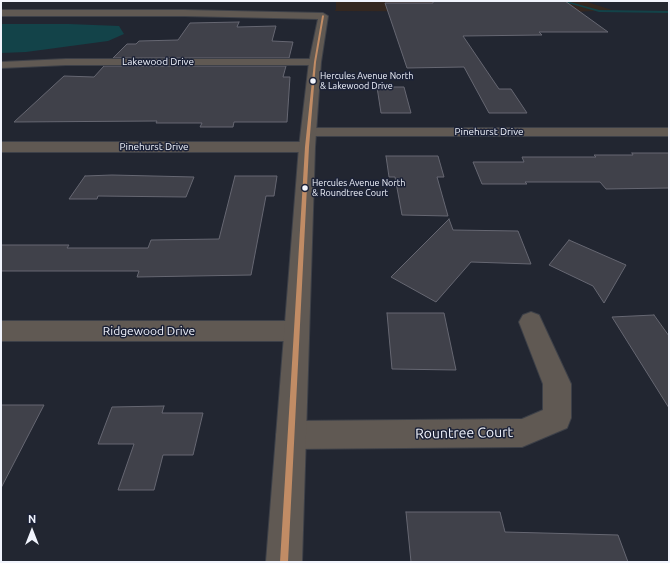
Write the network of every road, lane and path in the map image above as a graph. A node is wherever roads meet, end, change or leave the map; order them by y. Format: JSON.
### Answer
{"nodes":[{"id":1,"x":1,"y":13,"type":"edge"},
{"id":2,"x":315,"y":62,"type":"junction"},
{"id":3,"x":1,"y":65,"type":"edge"},
{"id":4,"x":669,"y":132,"type":"edge"},
{"id":5,"x":308,"y":139,"type":"junction"},
{"id":6,"x":1,"y":147,"type":"edge"},
{"id":7,"x":531,"y":322,"type":"dead end"},
{"id":8,"x":1,"y":331,"type":"edge"},
{"id":9,"x":296,"y":331,"type":"junction"},
{"id":10,"x":291,"y":435,"type":"junction"},
{"id":11,"x":284,"y":562,"type":"edge"}],
"edges":[{"from":1,"to":2,"type":"street"},
{"from":2,"to":3,"type":"street","name":"Lakewood Drive"},
{"from":2,"to":5,"type":"street"},
{"from":4,"to":5,"type":"street","name":"Pinehurst Drive"},
{"from":5,"to":6,"type":"street","name":"Pinehurst Drive"},
{"from":5,"to":9,"type":"street"},
{"from":7,"to":10,"type":"street","name":"Rountree Court"},
{"from":8,"to":9,"type":"street","name":"Ridgewood Drive"},
{"from":9,"to":10,"type":"street"},
{"from":10,"to":11,"type":"street"}]}
